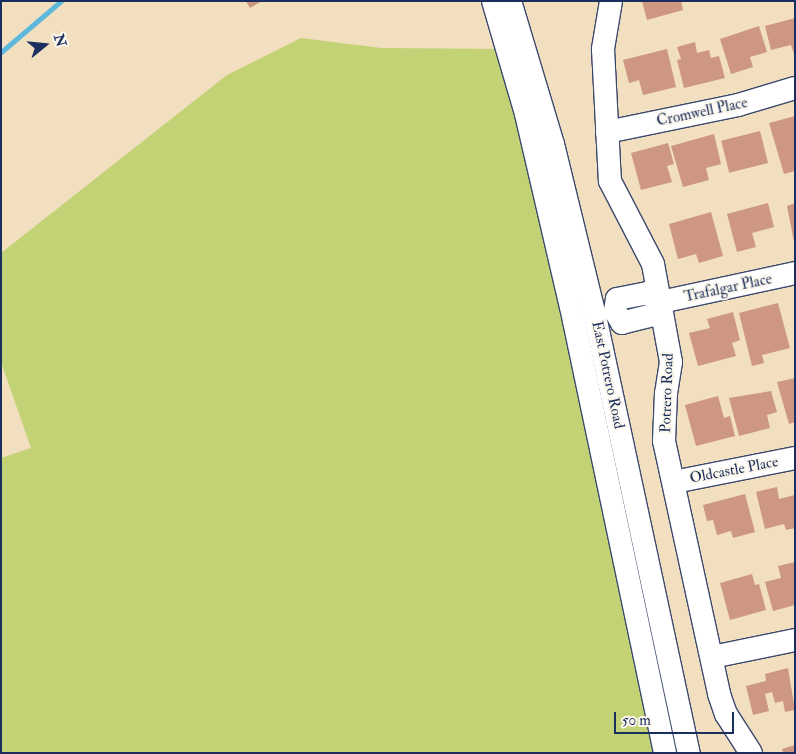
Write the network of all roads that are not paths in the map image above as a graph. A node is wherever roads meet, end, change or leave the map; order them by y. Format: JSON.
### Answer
{"nodes":[{"id":1,"x":493,"y":1,"type":"edge"},
{"id":2,"x":510,"y":1,"type":"edge"},
{"id":3,"x":610,"y":1,"type":"edge"},
{"id":4,"x":795,"y":88,"type":"edge"},
{"id":5,"x":607,"y":132,"type":"junction"},
{"id":6,"x":795,"y":273,"type":"edge"},
{"id":7,"x":661,"y":302,"type":"junction"},
{"id":8,"x":595,"y":316,"type":"junction"},
{"id":9,"x":795,"y":458,"type":"edge"},
{"id":10,"x":674,"y":482,"type":"junction"},
{"id":11,"x":795,"y":640,"type":"edge"},
{"id":12,"x":712,"y":657,"type":"junction"},
{"id":13,"x":665,"y":753,"type":"edge"},
{"id":14,"x":689,"y":753,"type":"edge"},
{"id":15,"x":751,"y":753,"type":"edge"}],
"edges":[{"from":1,"to":8,"type":"street","name":"East Potrero Road"},
{"from":2,"to":8,"type":"street","name":"East Potrero Road"},
{"from":3,"to":5,"type":"street","name":"Potrero Road"},
{"from":4,"to":5,"type":"street","name":"Cromwell Place"},
{"from":5,"to":7,"type":"street","name":"Potrero Road"},
{"from":6,"to":7,"type":"street","name":"Trafalgar Place"},
{"from":7,"to":8,"type":"street"},
{"from":7,"to":10,"type":"street","name":"Potrero Road"},
{"from":8,"to":13,"type":"street","name":"East Potrero Road"},
{"from":8,"to":14,"type":"street","name":"East Potrero Road"},
{"from":9,"to":10,"type":"street","name":"Oldcastle Place"},
{"from":10,"to":12,"type":"street","name":"Potrero Road"},
{"from":11,"to":12,"type":"street"},
{"from":12,"to":15,"type":"street","name":"Potrero Road"}]}
